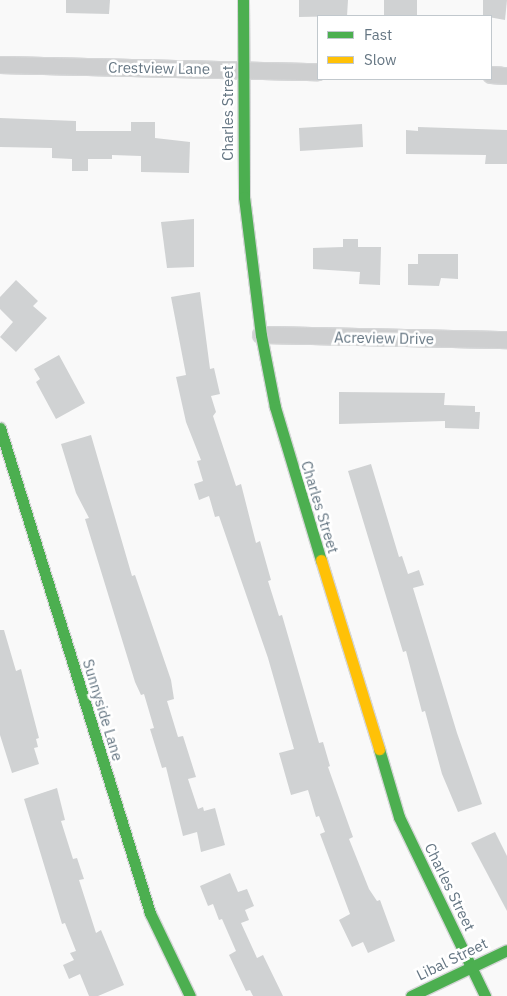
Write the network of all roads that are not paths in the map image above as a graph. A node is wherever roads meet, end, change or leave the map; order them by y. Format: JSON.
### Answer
{"nodes":[{"id":1,"x":243,"y":0,"type":"edge"},
{"id":2,"x":0,"y":65,"type":"edge"},
{"id":3,"x":243,"y":70,"type":"junction"},
{"id":4,"x":317,"y":72,"type":"edge"},
{"id":5,"x":492,"y":75,"type":"edge"},
{"id":6,"x":507,"y":76,"type":"edge"},
{"id":7,"x":261,"y":336,"type":"junction"},
{"id":8,"x":507,"y":340,"type":"edge"},
{"id":9,"x":0,"y":428,"type":"edge"},
{"id":10,"x":507,"y":950,"type":"edge"},
{"id":11,"x":471,"y":967,"type":"junction"},
{"id":12,"x":190,"y":996,"type":"edge"},
{"id":13,"x":411,"y":996,"type":"edge"},
{"id":14,"x":485,"y":996,"type":"edge"}],
"edges":[{"from":1,"to":3,"type":"street","name":"Charles Street"},
{"from":2,"to":3,"type":"street","name":"Crestview Lane"},
{"from":3,"to":4,"type":"street","name":"Crestview Lane"},
{"from":3,"to":7,"type":"street","name":"Charles Street"},
{"from":5,"to":6,"type":"street"},
{"from":7,"to":8,"type":"street","name":"Acreview Drive"},
{"from":7,"to":11,"type":"street","name":"Charles Street"},
{"from":9,"to":12,"type":"street","name":"Sunnyside Lane"},
{"from":10,"to":11,"type":"street","name":"Libal Street"},
{"from":11,"to":13,"type":"street","name":"Libal Street"},
{"from":11,"to":14,"type":"street","name":"Charles Street"}]}
